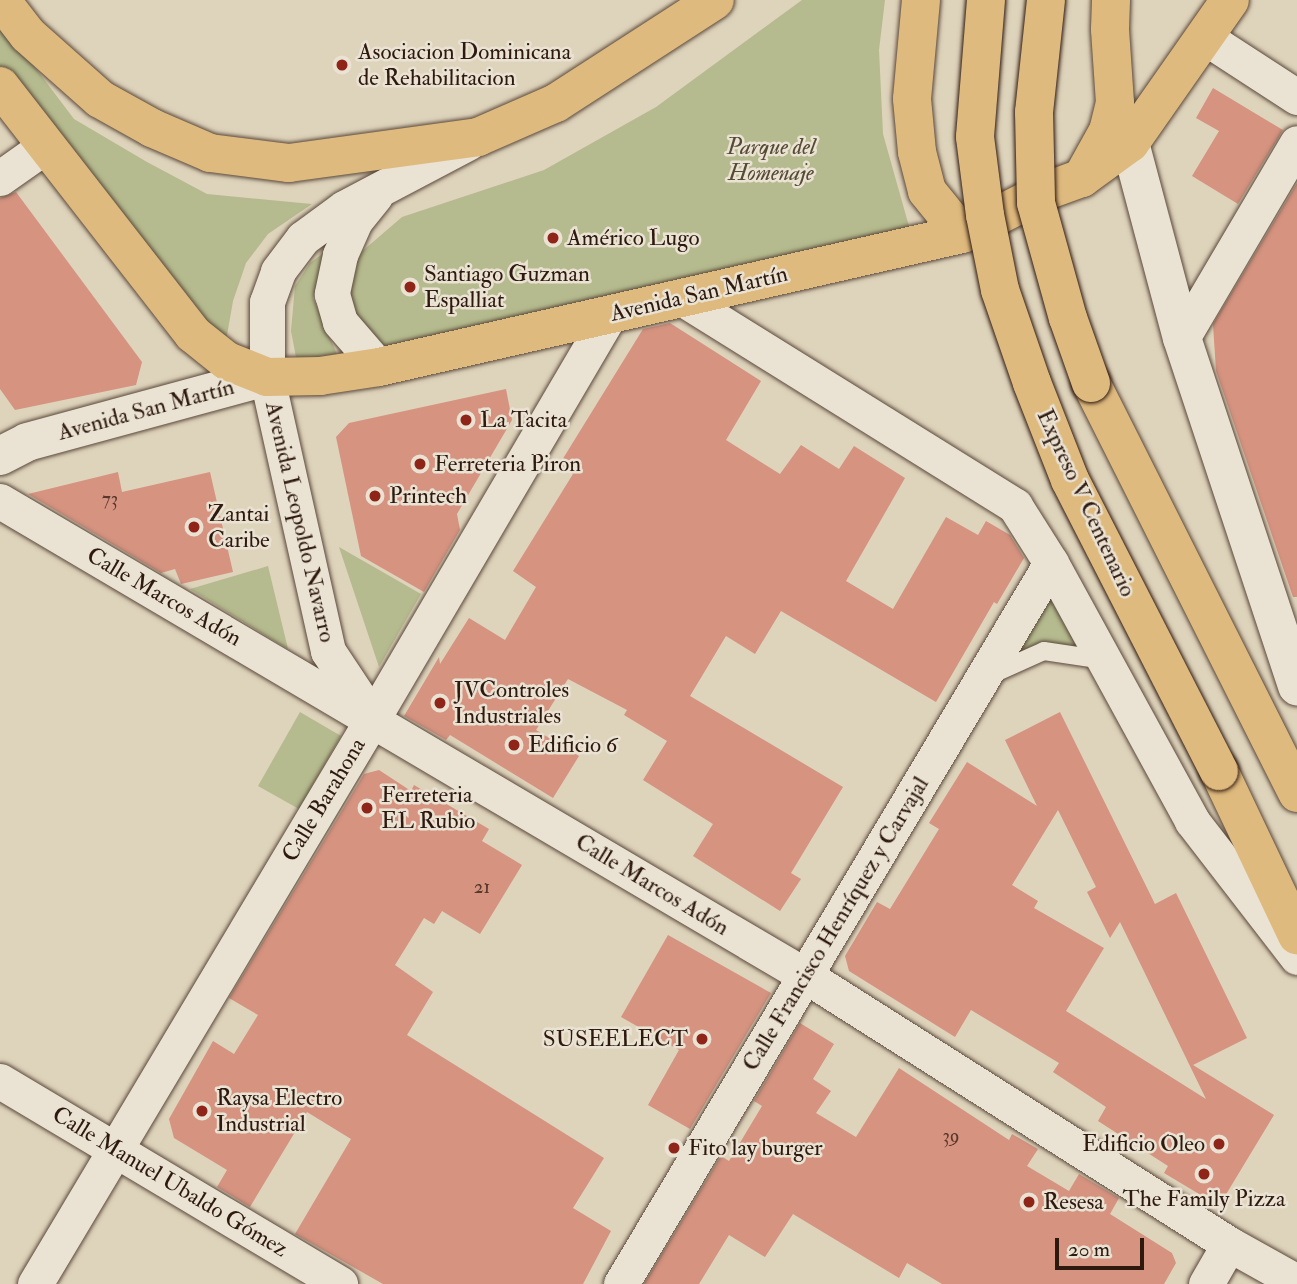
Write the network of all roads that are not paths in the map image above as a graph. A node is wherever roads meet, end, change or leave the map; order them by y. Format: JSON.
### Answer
{"nodes":[{"id":1,"x":1,"y":0,"type":"edge"},
{"id":2,"x":715,"y":0,"type":"edge"},
{"id":3,"x":921,"y":0,"type":"edge"},
{"id":4,"x":986,"y":0,"type":"edge"},
{"id":5,"x":1046,"y":0,"type":"edge"},
{"id":6,"x":1111,"y":0,"type":"edge"},
{"id":7,"x":1230,"y":0,"type":"edge"},
{"id":8,"x":1203,"y":36,"type":"junction"},
{"id":9,"x":0,"y":86,"type":"edge"},
{"id":10,"x":1297,"y":97,"type":"edge"},
{"id":11,"x":478,"y":137,"type":"junction"},
{"id":12,"x":1130,"y":143,"type":"junction"},
{"id":13,"x":1297,"y":143,"type":"edge"},
{"id":14,"x":44,"y":147,"type":"junction"},
{"id":15,"x":0,"y":178,"type":"edge"},
{"id":16,"x":1082,"y":178,"type":"junction"},
{"id":17,"x":384,"y":185,"type":"junction"},
{"id":18,"x":962,"y":234,"type":"junction"},
{"id":19,"x":683,"y":299,"type":"junction"},
{"id":20,"x":609,"y":315,"type":"junction"},
{"id":21,"x":1182,"y":338,"type":"junction"},
{"id":22,"x":379,"y":367,"type":"junction"},
{"id":23,"x":267,"y":377,"type":"junction"},
{"id":24,"x":12,"y":444,"type":"edge"},
{"id":25,"x":0,"y":501,"type":"edge"},
{"id":26,"x":1051,"y":563,"type":"junction"},
{"id":27,"x":1104,"y":660,"type":"junction"},
{"id":28,"x":981,"y":679,"type":"junction"},
{"id":29,"x":1297,"y":686,"type":"edge"},
{"id":30,"x":373,"y":719,"type":"junction"},
{"id":31,"x":1297,"y":793,"type":"edge"},
{"id":32,"x":1297,"y":935,"type":"edge"},
{"id":33,"x":1297,"y":957,"type":"edge"},
{"id":34,"x":806,"y":976,"type":"junction"},
{"id":35,"x":0,"y":1081,"type":"edge"},
{"id":36,"x":114,"y":1148,"type":"junction"},
{"id":37,"x":1229,"y":1244,"type":"junction"},
{"id":38,"x":1297,"y":1282,"type":"edge"},
{"id":39,"x":35,"y":1284,"type":"edge"},
{"id":40,"x":340,"y":1284,"type":"edge"},
{"id":41,"x":621,"y":1284,"type":"edge"},
{"id":42,"x":1206,"y":1284,"type":"edge"}],
"edges":[{"from":1,"to":11,"type":"main road"},
{"from":2,"to":11,"type":"main road"},
{"from":3,"to":18,"type":"main road"},
{"from":4,"to":32,"type":"main road","name":"Expreso V Centenario","bridge":true},
{"from":5,"to":31,"type":"main road","bridge":true},
{"from":6,"to":16,"type":"main road"},
{"from":7,"to":8,"type":"main road","name":"Avenida San Martín"},
{"from":8,"to":10,"type":"street"},
{"from":8,"to":12,"type":"main road","name":"Avenida San Martín"},
{"from":9,"to":14,"type":"main road","name":"Avenida Leopoldo Navarro"},
{"from":11,"to":17,"type":"street"},
{"from":12,"to":16,"type":"main road","name":"Avenida San Martín"},
{"from":12,"to":21,"type":"street"},
{"from":13,"to":21,"type":"street"},
{"from":14,"to":15,"type":"street"},
{"from":14,"to":23,"type":"main road","name":"Avenida Leopoldo Navarro"},
{"from":16,"to":18,"type":"main road","name":"Avenida San Martín"},
{"from":17,"to":22,"type":"street"},
{"from":17,"to":23,"type":"street"},
{"from":18,"to":19,"type":"main road","name":"Avenida San Martín"},
{"from":19,"to":20,"type":"main road","name":"Avenida San Martín"},
{"from":19,"to":26,"type":"street"},
{"from":20,"to":22,"type":"main road","name":"Avenida San Martín"},
{"from":20,"to":30,"type":"street","name":"Calle Barahona"},
{"from":21,"to":29,"type":"street"},
{"from":22,"to":23,"type":"main road","name":"Avenida San Martín"},
{"from":23,"to":24,"type":"street","name":"Avenida San Martín"},
{"from":23,"to":30,"type":"street","name":"Avenida Leopoldo Navarro"},
{"from":25,"to":30,"type":"street","name":"Calle Marcos Adón"},
{"from":26,"to":27,"type":"street"},
{"from":26,"to":28,"type":"street","name":"Calle Francisco Henríquez y Carvajal"},
{"from":27,"to":28,"type":"lane"},
{"from":27,"to":33,"type":"street"},
{"from":28,"to":34,"type":"street","name":"Calle Francisco Henríquez y Carvajal"},
{"from":30,"to":34,"type":"street","name":"Calle Marcos Adón"},
{"from":30,"to":36,"type":"street","name":"Calle Barahona"},
{"from":34,"to":37,"type":"street","name":"Calle Marcos Adón"},
{"from":34,"to":41,"type":"street","name":"Calle Francisco Henríquez y Carvajal"},
{"from":35,"to":36,"type":"street","name":"Calle Manuel Ubaldo Gómez"},
{"from":36,"to":39,"type":"street","name":"Calle Barahona"},
{"from":36,"to":40,"type":"street","name":"Calle Manuel Ubaldo Gómez"},
{"from":37,"to":38,"type":"street","name":"Calle Marcos Adón"},
{"from":37,"to":42,"type":"street"}]}
